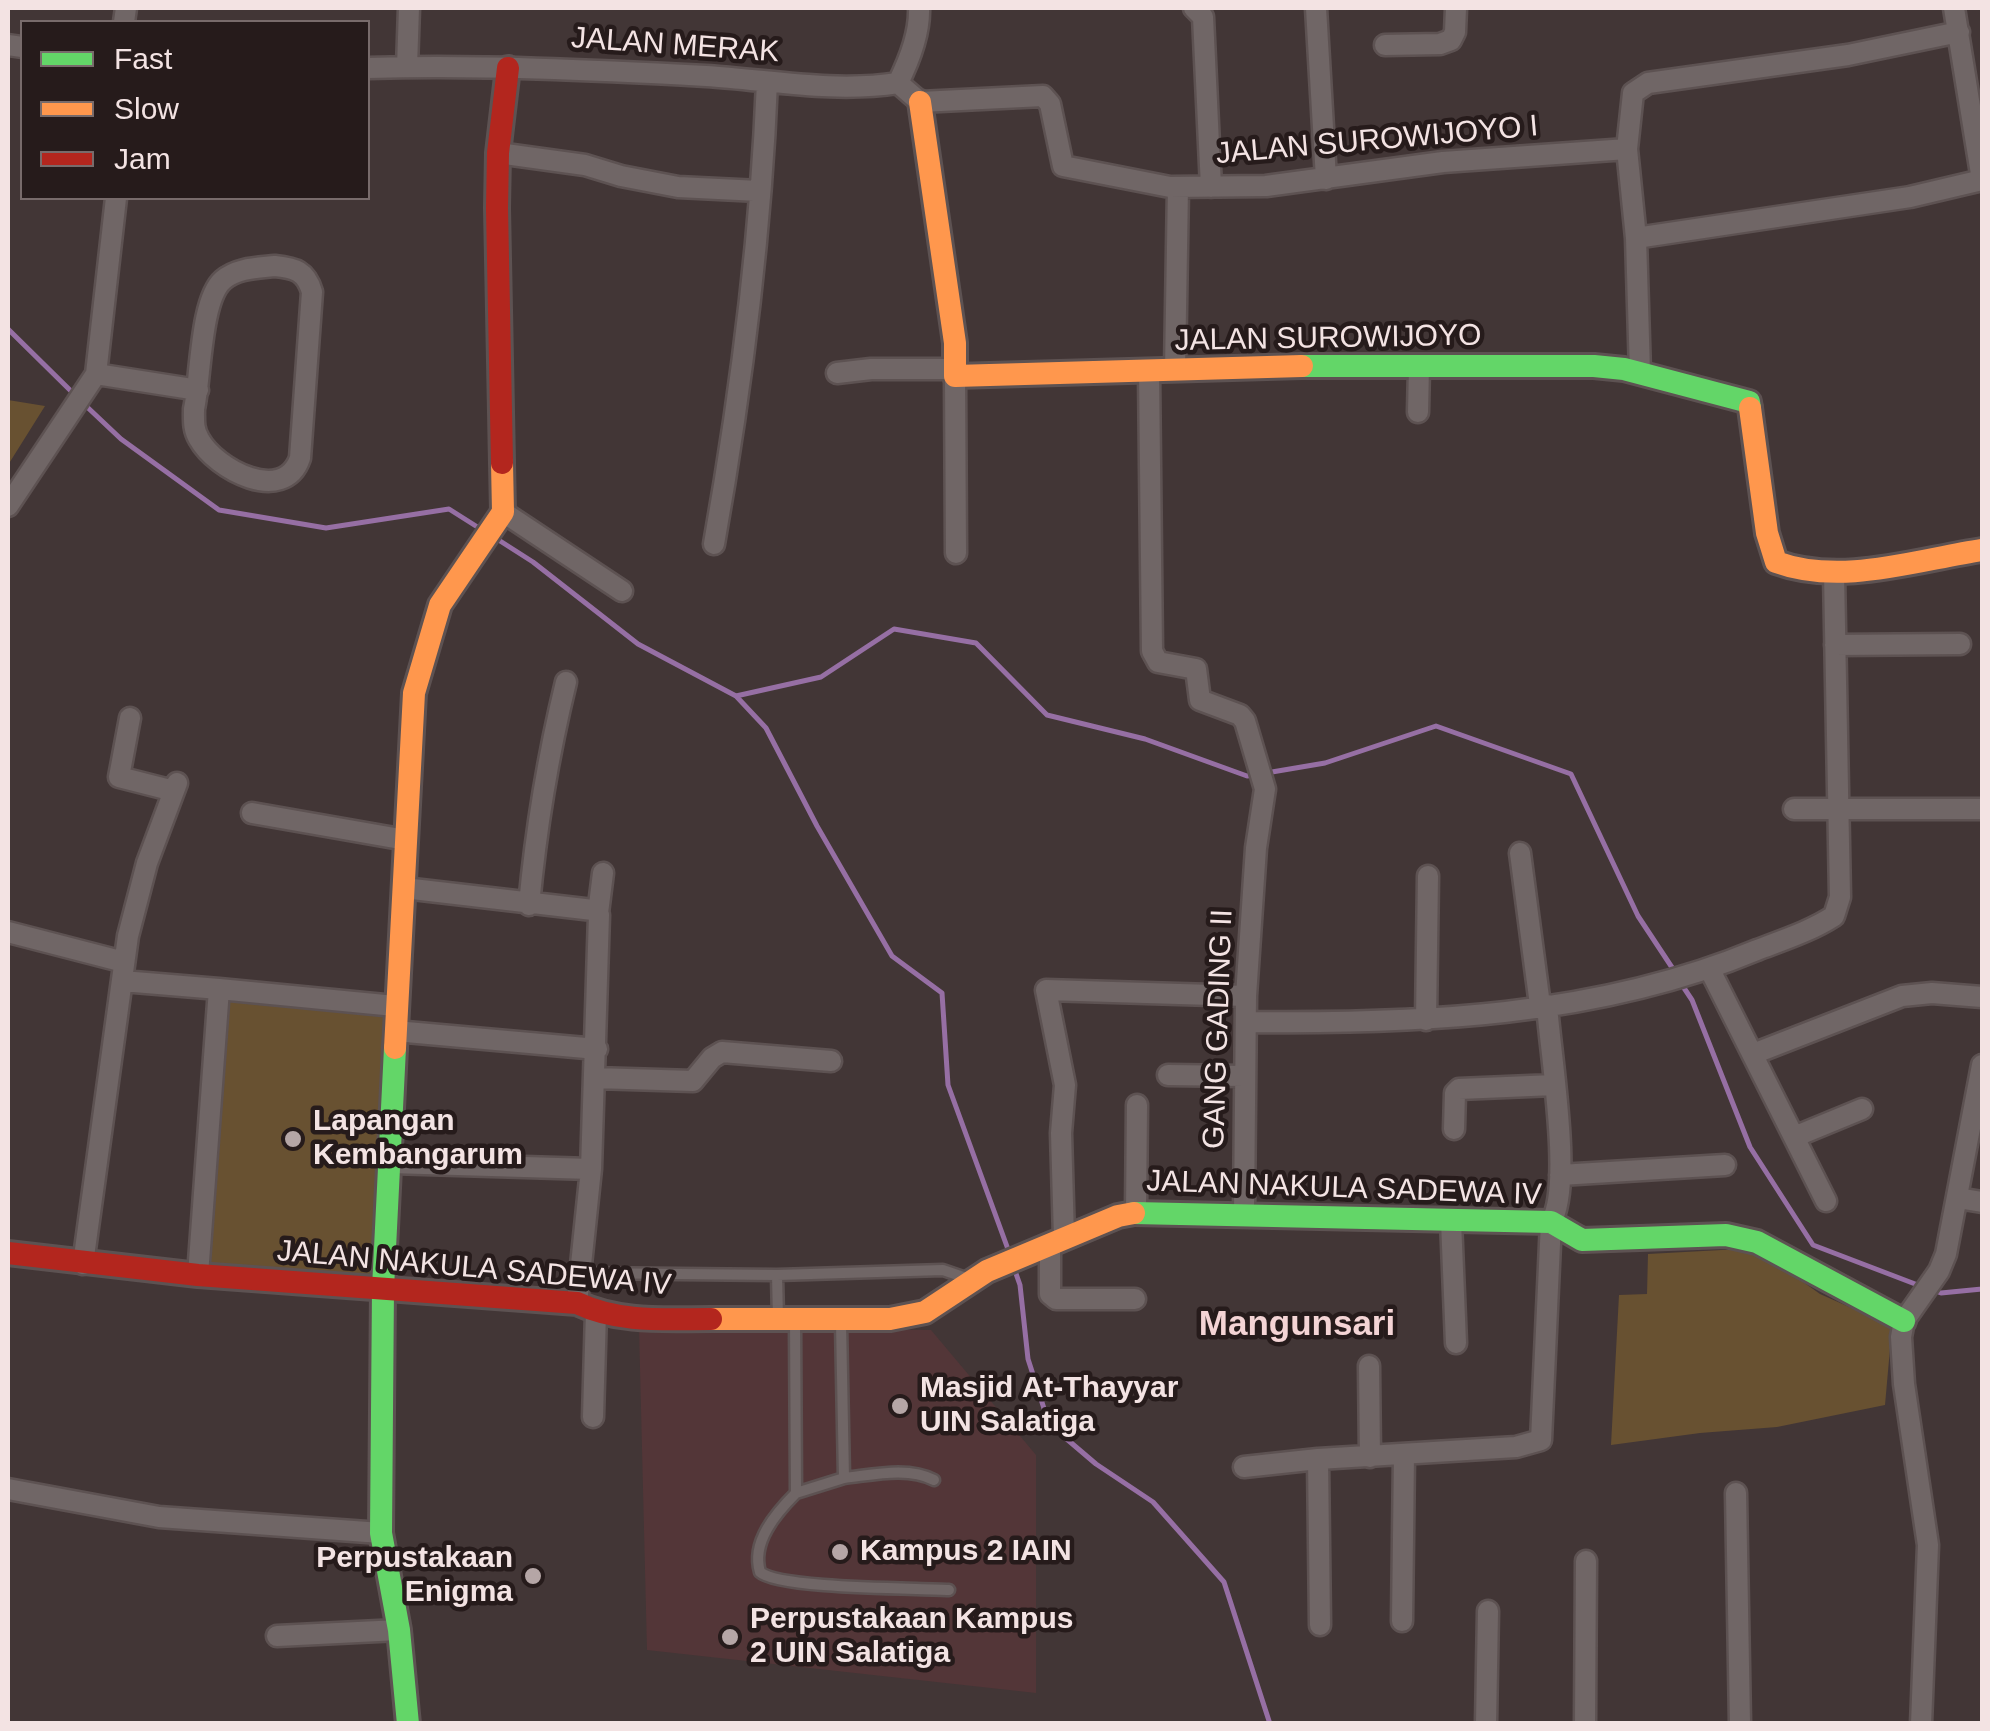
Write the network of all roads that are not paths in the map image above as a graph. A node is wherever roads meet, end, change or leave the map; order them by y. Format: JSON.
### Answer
{"nodes":[{"id":1,"x":410,"y":8,"type":"edge"},
{"id":2,"x":919,"y":8,"type":"edge"},
{"id":3,"x":1194,"y":8,"type":"edge"},
{"id":4,"x":1316,"y":8,"type":"edge"},
{"id":5,"x":1456,"y":8,"type":"edge"},
{"id":6,"x":1954,"y":8,"type":"edge"},
{"id":7,"x":1959,"y":32,"type":"junction"},
{"id":8,"x":1386,"y":45,"type":"dead end"},
{"id":9,"x":408,"y":67,"type":"junction"},
{"id":10,"x":370,"y":68,"type":"edge"},
{"id":11,"x":508,"y":68,"type":"junction"},
{"id":12,"x":767,"y":82,"type":"junction"},
{"id":13,"x":898,"y":83,"type":"junction"},
{"id":14,"x":920,"y":102,"type":"junction"},
{"id":15,"x":1626,"y":149,"type":"junction"},
{"id":16,"x":498,"y":153,"type":"junction"},
{"id":17,"x":1326,"y":179,"type":"junction"},
{"id":18,"x":1982,"y":180,"type":"edge"},
{"id":19,"x":1178,"y":187,"type":"junction"},
{"id":20,"x":1211,"y":187,"type":"junction"},
{"id":21,"x":759,"y":191,"type":"junction"},
{"id":22,"x":116,"y":200,"type":"edge"},
{"id":23,"x":1636,"y":238,"type":"junction"},
{"id":24,"x":1420,"y":367,"type":"junction"},
{"id":25,"x":1175,"y":370,"type":"junction"},
{"id":26,"x":1149,"y":371,"type":"junction"},
{"id":27,"x":955,"y":372,"type":"junction"},
{"id":28,"x":838,"y":373,"type":"dead end"},
{"id":29,"x":1640,"y":373,"type":"junction"},
{"id":30,"x":94,"y":377,"type":"junction"},
{"id":31,"x":198,"y":390,"type":"junction"},
{"id":32,"x":1418,"y":412,"type":"dead end"},
{"id":33,"x":8,"y":506,"type":"edge"},
{"id":34,"x":500,"y":517,"type":"junction"},
{"id":35,"x":714,"y":544,"type":"dead end"},
{"id":36,"x":1982,"y":550,"type":"edge"},
{"id":37,"x":956,"y":552,"type":"dead end"},
{"id":38,"x":1834,"y":573,"type":"junction"},
{"id":39,"x":622,"y":591,"type":"dead end"},
{"id":40,"x":1960,"y":644,"type":"dead end"},
{"id":41,"x":1835,"y":645,"type":"junction"},
{"id":42,"x":566,"y":682,"type":"dead end"},
{"id":43,"x":130,"y":718,"type":"dead end"},
{"id":44,"x":1794,"y":809,"type":"dead end"},
{"id":45,"x":1836,"y":809,"type":"junction"},
{"id":46,"x":1982,"y":810,"type":"edge"},
{"id":47,"x":252,"y":813,"type":"dead end"},
{"id":48,"x":406,"y":840,"type":"junction"},
{"id":49,"x":1520,"y":853,"type":"dead end"},
{"id":50,"x":603,"y":873,"type":"dead end"},
{"id":51,"x":1428,"y":876,"type":"dead end"},
{"id":52,"x":404,"y":888,"type":"junction"},
{"id":53,"x":529,"y":905,"type":"junction"},
{"id":54,"x":598,"y":912,"type":"junction"},
{"id":55,"x":8,"y":932,"type":"edge"},
{"id":56,"x":122,"y":972,"type":"junction"},
{"id":57,"x":1702,"y":972,"type":"junction"},
{"id":58,"x":219,"y":989,"type":"junction"},
{"id":59,"x":1246,"y":996,"type":"junction"},
{"id":60,"x":1982,"y":998,"type":"edge"},
{"id":61,"x":1544,"y":1005,"type":"junction"},
{"id":62,"x":395,"y":1006,"type":"junction"},
{"id":63,"x":1426,"y":1020,"type":"junction"},
{"id":64,"x":1247,"y":1022,"type":"junction"},
{"id":65,"x":395,"y":1031,"type":"junction"},
{"id":66,"x":596,"y":1048,"type":"junction"},
{"id":67,"x":1753,"y":1054,"type":"junction"},
{"id":68,"x":831,"y":1062,"type":"dead end"},
{"id":69,"x":1982,"y":1065,"type":"edge"},
{"id":70,"x":1168,"y":1075,"type":"dead end"},
{"id":71,"x":1244,"y":1076,"type":"junction"},
{"id":72,"x":595,"y":1078,"type":"junction"},
{"id":73,"x":1554,"y":1085,"type":"junction"},
{"id":74,"x":1138,"y":1105,"type":"dead end"},
{"id":75,"x":1862,"y":1108,"type":"dead end"},
{"id":76,"x":1454,"y":1129,"type":"dead end"},
{"id":77,"x":1794,"y":1137,"type":"junction"},
{"id":78,"x":392,"y":1163,"type":"junction"},
{"id":79,"x":1725,"y":1165,"type":"dead end"},
{"id":80,"x":591,"y":1169,"type":"junction"},
{"id":81,"x":1560,"y":1175,"type":"junction"},
{"id":82,"x":1958,"y":1198,"type":"junction"},
{"id":83,"x":1826,"y":1201,"type":"dead end"},
{"id":84,"x":1982,"y":1202,"type":"edge"},
{"id":85,"x":1136,"y":1212,"type":"junction"},
{"id":86,"x":1244,"y":1213,"type":"junction"},
{"id":87,"x":1451,"y":1221,"type":"junction"},
{"id":88,"x":1550,"y":1222,"type":"junction"},
{"id":89,"x":1048,"y":1245,"type":"junction"},
{"id":90,"x":8,"y":1253,"type":"edge"},
{"id":91,"x":83,"y":1264,"type":"junction"},
{"id":92,"x":581,"y":1273,"type":"junction"},
{"id":93,"x":198,"y":1275,"type":"junction"},
{"id":94,"x":777,"y":1275,"type":"junction"},
{"id":95,"x":979,"y":1275,"type":"junction"},
{"id":96,"x":383,"y":1288,"type":"junction"},
{"id":97,"x":1135,"y":1299,"type":"dead end"},
{"id":98,"x":587,"y":1307,"type":"junction"},
{"id":99,"x":841,"y":1317,"type":"junction"},
{"id":100,"x":786,"y":1318,"type":"junction"},
{"id":101,"x":1904,"y":1321,"type":"junction"},
{"id":102,"x":1456,"y":1343,"type":"dead end"},
{"id":103,"x":1369,"y":1366,"type":"dead end"},
{"id":104,"x":592,"y":1417,"type":"dead end"},
{"id":105,"x":1404,"y":1454,"type":"junction"},
{"id":106,"x":1370,"y":1457,"type":"junction"},
{"id":107,"x":1318,"y":1459,"type":"junction"},
{"id":108,"x":1244,"y":1466,"type":"dead end"},
{"id":109,"x":844,"y":1478,"type":"junction"},
{"id":110,"x":934,"y":1480,"type":"dead end"},
{"id":111,"x":8,"y":1489,"type":"edge"},
{"id":112,"x":796,"y":1493,"type":"junction"},
{"id":113,"x":1736,"y":1493,"type":"dead end"},
{"id":114,"x":381,"y":1534,"type":"junction"},
{"id":115,"x":1586,"y":1562,"type":"dead end"},
{"id":116,"x":950,"y":1590,"type":"dead end"},
{"id":117,"x":1488,"y":1612,"type":"dead end"},
{"id":118,"x":1402,"y":1621,"type":"dead end"},
{"id":119,"x":1320,"y":1625,"type":"dead end"},
{"id":120,"x":399,"y":1630,"type":"junction"},
{"id":121,"x":277,"y":1636,"type":"dead end"},
{"id":122,"x":408,"y":1723,"type":"edge"},
{"id":123,"x":398,"y":1724,"type":"edge"},
{"id":124,"x":1486,"y":1724,"type":"edge"},
{"id":125,"x":1585,"y":1724,"type":"edge"},
{"id":126,"x":1740,"y":1724,"type":"edge"},
{"id":127,"x":1921,"y":1724,"type":"edge"}],
"edges":[{"from":1,"to":9,"type":"street"},
{"from":2,"to":13,"type":"street"},
{"from":3,"to":20,"type":"street"},
{"from":4,"to":17,"type":"street"},
{"from":5,"to":8,"type":"street"},
{"from":6,"to":7,"type":"street"},
{"from":7,"to":15,"type":"street"},
{"from":7,"to":18,"type":"street"},
{"from":9,"to":10,"type":"street","name":"JALAN MERAK"},
{"from":9,"to":11,"type":"street","name":"JALAN MERAK"},
{"from":11,"to":12,"type":"street","name":"JALAN MERAK"},
{"from":11,"to":16,"type":"street"},
{"from":12,"to":13,"type":"street","name":"JALAN MERAK"},
{"from":12,"to":21,"type":"street"},
{"from":13,"to":14,"type":"street"},
{"from":14,"to":19,"type":"street","name":"JALAN SUROWIJOYO I"},
{"from":14,"to":27,"type":"street"},
{"from":15,"to":17,"type":"street","name":"JALAN SUROWIJOYO I"},
{"from":15,"to":23,"type":"street"},
{"from":16,"to":21,"type":"street"},
{"from":16,"to":34,"type":"street"},
{"from":17,"to":20,"type":"street","name":"JALAN SUROWIJOYO I"},
{"from":18,"to":23,"type":"street"},
{"from":19,"to":20,"type":"street","name":"JALAN SUROWIJOYO I"},
{"from":19,"to":25,"type":"street"},
{"from":21,"to":35,"type":"street"},
{"from":22,"to":30,"type":"street"},
{"from":23,"to":29,"type":"street"},
{"from":24,"to":25,"type":"street","name":"JALAN SUROWIJOYO"},
{"from":24,"to":29,"type":"street","name":"JALAN SUROWIJOYO"},
{"from":24,"to":32,"type":"street"},
{"from":25,"to":26,"type":"street","name":"JALAN SUROWIJOYO"},
{"from":26,"to":27,"type":"street","name":"JALAN SUROWIJOYO"},
{"from":26,"to":59,"type":"street","name":"GANG GADING II"},
{"from":27,"to":28,"type":"street"},
{"from":27,"to":37,"type":"street"},
{"from":29,"to":38,"type":"street","name":"JALAN SUROWIJOYO"},
{"from":30,"to":31,"type":"street"},
{"from":30,"to":33,"type":"street"},
{"from":31,"to":31,"type":"street"},
{"from":34,"to":39,"type":"street"},
{"from":34,"to":48,"type":"street"},
{"from":36,"to":38,"type":"street"},
{"from":38,"to":41,"type":"street"},
{"from":40,"to":41,"type":"street"},
{"from":41,"to":45,"type":"street"},
{"from":42,"to":53,"type":"street"},
{"from":43,"to":56,"type":"street"},
{"from":44,"to":45,"type":"street"},
{"from":45,"to":46,"type":"street"},
{"from":45,"to":57,"type":"street"},
{"from":47,"to":48,"type":"street"},
{"from":48,"to":52,"type":"street"},
{"from":49,"to":61,"type":"street"},
{"from":50,"to":54,"type":"street"},
{"from":51,"to":63,"type":"street"},
{"from":52,"to":53,"type":"street"},
{"from":52,"to":62,"type":"street"},
{"from":53,"to":54,"type":"street"},
{"from":54,"to":66,"type":"street"},
{"from":55,"to":56,"type":"street"},
{"from":56,"to":58,"type":"street"},
{"from":56,"to":91,"type":"street"},
{"from":57,"to":61,"type":"street"},
{"from":57,"to":67,"type":"street"},
{"from":58,"to":62,"type":"street"},
{"from":58,"to":93,"type":"street"},
{"from":59,"to":64,"type":"street","name":"GANG GADING II"},
{"from":59,"to":89,"type":"street"},
{"from":60,"to":67,"type":"street"},
{"from":61,"to":63,"type":"street"},
{"from":61,"to":73,"type":"street"},
{"from":62,"to":65,"type":"street"},
{"from":63,"to":64,"type":"street"},
{"from":64,"to":71,"type":"street","name":"GANG GADING II"},
{"from":65,"to":66,"type":"street"},
{"from":65,"to":78,"type":"street"},
{"from":66,"to":72,"type":"street"},
{"from":67,"to":77,"type":"street"},
{"from":68,"to":72,"type":"street"},
{"from":69,"to":82,"type":"street"},
{"from":70,"to":71,"type":"street"},
{"from":71,"to":86,"type":"street","name":"GANG GADING II"},
{"from":72,"to":80,"type":"street"},
{"from":73,"to":76,"type":"street"},
{"from":73,"to":81,"type":"street"},
{"from":74,"to":85,"type":"street"},
{"from":75,"to":77,"type":"street"},
{"from":77,"to":83,"type":"street"},
{"from":78,"to":80,"type":"street"},
{"from":78,"to":96,"type":"street"},
{"from":79,"to":81,"type":"street"},
{"from":80,"to":92,"type":"street"},
{"from":81,"to":88,"type":"street"},
{"from":82,"to":84,"type":"street"},
{"from":82,"to":101,"type":"street"},
{"from":85,"to":86,"type":"street","name":"JALAN NAKULA SADEWA IV"},
{"from":85,"to":89,"type":"street","name":"JALAN NAKULA SADEWA IV"},
{"from":86,"to":87,"type":"street","name":"JALAN NAKULA SADEWA IV"},
{"from":87,"to":88,"type":"street","name":"JALAN NAKULA SADEWA IV"},
{"from":87,"to":102,"type":"street"},
{"from":88,"to":101,"type":"street","name":"JALAN NAKULA SADEWA IV"},
{"from":88,"to":105,"type":"street"},
{"from":89,"to":95,"type":"street","name":"JALAN NAKULA SADEWA IV"},
{"from":89,"to":97,"type":"street"},
{"from":90,"to":91,"type":"street","name":"JALAN NAKULA SADEWA IV"},
{"from":91,"to":93,"type":"street","name":"JALAN NAKULA SADEWA IV"},
{"from":92,"to":94,"type":"lane"},
{"from":92,"to":98,"type":"street"},
{"from":93,"to":96,"type":"street","name":"JALAN NAKULA SADEWA IV"},
{"from":94,"to":95,"type":"lane"},
{"from":94,"to":100,"type":"lane"},
{"from":95,"to":99,"type":"street","name":"JALAN NAKULA SADEWA IV"},
{"from":96,"to":98,"type":"street","name":"JALAN NAKULA SADEWA IV"},
{"from":96,"to":114,"type":"street"},
{"from":98,"to":100,"type":"street","name":"JALAN NAKULA SADEWA IV"},
{"from":98,"to":104,"type":"street"},
{"from":99,"to":100,"type":"street","name":"JALAN NAKULA SADEWA IV"},
{"from":99,"to":109,"type":"lane"},
{"from":100,"to":112,"type":"lane"},
{"from":101,"to":127,"type":"street"},
{"from":103,"to":106,"type":"street"},
{"from":105,"to":106,"type":"street"},
{"from":105,"to":118,"type":"street"},
{"from":106,"to":107,"type":"street"},
{"from":107,"to":108,"type":"street"},
{"from":107,"to":119,"type":"street"},
{"from":109,"to":110,"type":"lane"},
{"from":109,"to":112,"type":"lane"},
{"from":111,"to":114,"type":"street"},
{"from":112,"to":116,"type":"lane"},
{"from":113,"to":126,"type":"street"},
{"from":114,"to":120,"type":"street"},
{"from":115,"to":125,"type":"street"},
{"from":117,"to":124,"type":"street"},
{"from":120,"to":121,"type":"street"},
{"from":120,"to":122,"type":"street"},
{"from":122,"to":123,"type":"street"}]}
